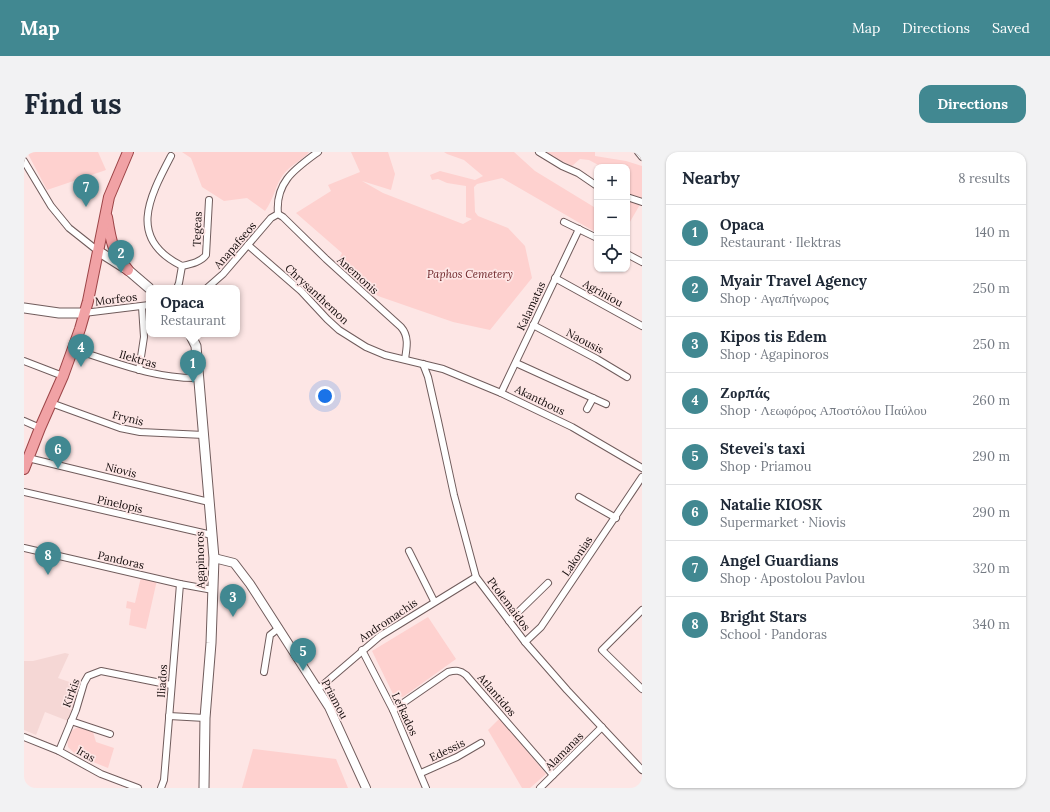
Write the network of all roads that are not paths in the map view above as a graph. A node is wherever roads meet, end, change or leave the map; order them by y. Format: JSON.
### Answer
{"nodes":[{"id":1,"x":128,"y":152,"type":"edge"},
{"id":2,"x":318,"y":152,"type":"edge"},
{"id":3,"x":539,"y":152,"type":"edge"},
{"id":4,"x":638,"y":152,"type":"edge"},
{"id":5,"x":171,"y":156,"type":"dead end"},
{"id":6,"x":642,"y":156,"type":"edge"},
{"id":7,"x":24,"y":161,"type":"edge"},
{"id":8,"x":594,"y":184,"type":"edge"},
{"id":9,"x":630,"y":198,"type":"edge"},
{"id":10,"x":209,"y":200,"type":"dead end"},
{"id":11,"x":642,"y":202,"type":"edge"},
{"id":12,"x":106,"y":208,"type":"junction"},
{"id":13,"x":278,"y":214,"type":"junction"},
{"id":14,"x":564,"y":222,"type":"dead end"},
{"id":15,"x":579,"y":229,"type":"junction"},
{"id":16,"x":594,"y":236,"type":"edge"},
{"id":17,"x":248,"y":245,"type":"junction"},
{"id":18,"x":98,"y":251,"type":"junction"},
{"id":19,"x":630,"y":256,"type":"edge"},
{"id":20,"x":642,"y":262,"type":"edge"},
{"id":21,"x":182,"y":266,"type":"junction"},
{"id":22,"x":128,"y":270,"type":"junction"},
{"id":23,"x":555,"y":278,"type":"junction"},
{"id":24,"x":146,"y":285,"type":"edge"},
{"id":25,"x":178,"y":285,"type":"edge"},
{"id":26,"x":210,"y":285,"type":"edge"},
{"id":27,"x":146,"y":306,"type":"edge"},
{"id":28,"x":24,"y":308,"type":"edge"},
{"id":29,"x":83,"y":317,"type":"junction"},
{"id":30,"x":532,"y":325,"type":"junction"},
{"id":31,"x":642,"y":326,"type":"edge"},
{"id":32,"x":192,"y":337,"type":"edge"},
{"id":33,"x":73,"y":349,"type":"junction"},
{"id":34,"x":404,"y":359,"type":"junction"},
{"id":35,"x":24,"y":361,"type":"edge"},
{"id":36,"x":516,"y":363,"type":"junction"},
{"id":37,"x":423,"y":364,"type":"junction"},
{"id":38,"x":139,"y":370,"type":"junction"},
{"id":39,"x":63,"y":376,"type":"junction"},
{"id":40,"x":627,"y":377,"type":"dead end"},
{"id":41,"x":199,"y":378,"type":"junction"},
{"id":42,"x":501,"y":393,"type":"junction"},
{"id":43,"x":593,"y":398,"type":"junction"},
{"id":44,"x":51,"y":403,"type":"junction"},
{"id":45,"x":606,"y":404,"type":"dead end"},
{"id":46,"x":587,"y":409,"type":"dead end"},
{"id":47,"x":24,"y":421,"type":"edge"},
{"id":48,"x":40,"y":428,"type":"junction"},
{"id":49,"x":204,"y":435,"type":"junction"},
{"id":50,"x":28,"y":458,"type":"junction"},
{"id":51,"x":642,"y":468,"type":"edge"},
{"id":52,"x":24,"y":469,"type":"edge"},
{"id":53,"x":642,"y":477,"type":"edge"},
{"id":54,"x":24,"y":492,"type":"edge"},
{"id":55,"x":579,"y":497,"type":"dead end"},
{"id":56,"x":209,"y":502,"type":"junction"},
{"id":57,"x":616,"y":518,"type":"junction"},
{"id":58,"x":212,"y":535,"type":"junction"},
{"id":59,"x":24,"y":548,"type":"edge"},
{"id":60,"x":409,"y":551,"type":"dead end"},
{"id":61,"x":214,"y":558,"type":"junction"},
{"id":62,"x":476,"y":577,"type":"junction"},
{"id":63,"x":548,"y":583,"type":"dead end"},
{"id":64,"x":180,"y":584,"type":"junction"},
{"id":65,"x":213,"y":590,"type":"junction"},
{"id":66,"x":434,"y":601,"type":"junction"},
{"id":67,"x":642,"y":610,"type":"edge"},
{"id":68,"x":509,"y":621,"type":"junction"},
{"id":69,"x":279,"y":628,"type":"junction"},
{"id":70,"x":525,"y":642,"type":"junction"},
{"id":71,"x":362,"y":650,"type":"junction"},
{"id":72,"x":264,"y":672,"type":"dead end"},
{"id":73,"x":171,"y":686,"type":"junction"},
{"id":74,"x":318,"y":689,"type":"junction"},
{"id":75,"x":642,"y":689,"type":"edge"},
{"id":76,"x":393,"y":710,"type":"junction"},
{"id":77,"x":170,"y":716,"type":"junction"},
{"id":78,"x":205,"y":718,"type":"junction"},
{"id":79,"x":71,"y":721,"type":"junction"},
{"id":80,"x":602,"y":727,"type":"junction"},
{"id":81,"x":110,"y":734,"type":"dead end"},
{"id":82,"x":24,"y":737,"type":"edge"},
{"id":83,"x":481,"y":743,"type":"dead end"},
{"id":84,"x":59,"y":751,"type":"junction"},
{"id":85,"x":642,"y":770,"type":"edge"},
{"id":86,"x":421,"y":773,"type":"junction"},
{"id":87,"x":553,"y":776,"type":"junction"},
{"id":88,"x":138,"y":788,"type":"edge"},
{"id":89,"x":161,"y":788,"type":"edge"},
{"id":90,"x":204,"y":788,"type":"edge"},
{"id":91,"x":366,"y":788,"type":"edge"},
{"id":92,"x":426,"y":788,"type":"edge"},
{"id":93,"x":540,"y":788,"type":"edge"}],
"edges":[{"from":1,"to":12,"type":"main road"},
{"from":2,"to":13,"type":"street"},
{"from":3,"to":8,"type":"street"},
{"from":4,"to":6,"type":"street"},
{"from":5,"to":21,"type":"street"},
{"from":7,"to":18,"type":"street"},
{"from":9,"to":11,"type":"street"},
{"from":10,"to":21,"type":"street","name":"Tegeas"},
{"from":12,"to":18,"type":"main road"},
{"from":12,"to":22,"type":"main road"},
{"from":13,"to":17,"type":"street","name":"Anapafseos"},
{"from":13,"to":34,"type":"street","name":"Anemonis"},
{"from":14,"to":15,"type":"street"},
{"from":15,"to":16,"type":"street"},
{"from":15,"to":23,"type":"street","name":"Kalamatas"},
{"from":17,"to":26,"type":"street","name":"Anapafseos"},
{"from":17,"to":34,"type":"street","name":"Chrysanthemon"},
{"from":18,"to":22,"type":"main road"},
{"from":18,"to":29,"type":"main road"},
{"from":19,"to":20,"type":"street"},
{"from":21,"to":25,"type":"street"},
{"from":22,"to":24,"type":"main road"},
{"from":23,"to":30,"type":"street","name":"Kalamatas"},
{"from":23,"to":31,"type":"street","name":"Agriniou"},
{"from":27,"to":29,"type":"street","name":"Morfeos"},
{"from":27,"to":38,"type":"street"},
{"from":28,"to":29,"type":"main road"},
{"from":29,"to":33,"type":"main road"},
{"from":30,"to":36,"type":"street","name":"Kalamatas"},
{"from":30,"to":40,"type":"street","name":"Naousis"},
{"from":32,"to":41,"type":"main road","name":"Agapinoros"},
{"from":33,"to":38,"type":"street","name":"Ilektras"},
{"from":33,"to":39,"type":"main road"},
{"from":34,"to":37,"type":"street","name":"Chrysanthemon"},
{"from":35,"to":39,"type":"street"},
{"from":36,"to":42,"type":"street","name":"Kalamatas"},
{"from":36,"to":43,"type":"street"},
{"from":37,"to":42,"type":"street","name":"Akanthous"},
{"from":37,"to":62,"type":"street","name":"Ptolemaidos"},
{"from":38,"to":41,"type":"street","name":"Ilektras"},
{"from":39,"to":44,"type":"main road"},
{"from":41,"to":49,"type":"main road","name":"Agapinoros"},
{"from":42,"to":51,"type":"street","name":"Akanthous"},
{"from":43,"to":45,"type":"street"},
{"from":43,"to":46,"type":"street"},
{"from":44,"to":48,"type":"main road"},
{"from":44,"to":49,"type":"street","name":"Frynis"},
{"from":47,"to":48,"type":"street"},
{"from":48,"to":50,"type":"main road"},
{"from":49,"to":56,"type":"main road","name":"Agapinoros"},
{"from":50,"to":52,"type":"main road"},
{"from":50,"to":56,"type":"street","name":"Niovis"},
{"from":53,"to":57,"type":"street","name":"Lakonias"},
{"from":54,"to":58,"type":"street","name":"Pinelopis"},
{"from":55,"to":57,"type":"street"},
{"from":56,"to":58,"type":"main road","name":"Agapinoros"},
{"from":57,"to":70,"type":"street","name":"Lakonias"},
{"from":58,"to":61,"type":"main road","name":"Agapinoros"},
{"from":59,"to":64,"type":"street","name":"Pandoras"},
{"from":60,"to":66,"type":"street"},
{"from":61,"to":65,"type":"main road","name":"Agapinoros"},
{"from":61,"to":69,"type":"street","name":"Priamou"},
{"from":62,"to":66,"type":"street","name":"Andromachis"},
{"from":62,"to":68,"type":"street","name":"Ptolemaidos"},
{"from":63,"to":68,"type":"street"},
{"from":64,"to":65,"type":"street","name":"Pandoras"},
{"from":64,"to":73,"type":"street","name":"Iliados"},
{"from":65,"to":78,"type":"main road","name":"Agapinoros"},
{"from":66,"to":71,"type":"street","name":"Andromachis"},
{"from":67,"to":75,"type":"street"},
{"from":68,"to":70,"type":"street","name":"Ptolemaidos"},
{"from":69,"to":72,"type":"street"},
{"from":69,"to":74,"type":"street","name":"Priamou"},
{"from":70,"to":80,"type":"street","name":"Ptolemaidos"},
{"from":71,"to":74,"type":"street","name":"Andromachis"},
{"from":71,"to":76,"type":"street","name":"Lefkados"},
{"from":73,"to":77,"type":"street","name":"Iliados"},
{"from":73,"to":79,"type":"street","name":"Kirkis"},
{"from":74,"to":91,"type":"street","name":"Priamou"},
{"from":76,"to":86,"type":"street","name":"Lefkados"},
{"from":76,"to":87,"type":"street","name":"Atlantidos"},
{"from":77,"to":78,"type":"street"},
{"from":77,"to":89,"type":"street","name":"Iliados"},
{"from":78,"to":90,"type":"main road","name":"Agapinoros"},
{"from":79,"to":81,"type":"street"},
{"from":79,"to":84,"type":"street","name":"Kirkis"},
{"from":80,"to":85,"type":"street","name":"Ptolemaidos"},
{"from":80,"to":87,"type":"street","name":"Alamanas"},
{"from":82,"to":84,"type":"street","name":"Iras"},
{"from":83,"to":86,"type":"street","name":"Edessis"},
{"from":84,"to":88,"type":"street","name":"Iras"},
{"from":86,"to":92,"type":"street","name":"Lefkados"},
{"from":87,"to":93,"type":"street","name":"Alamanas"}]}
